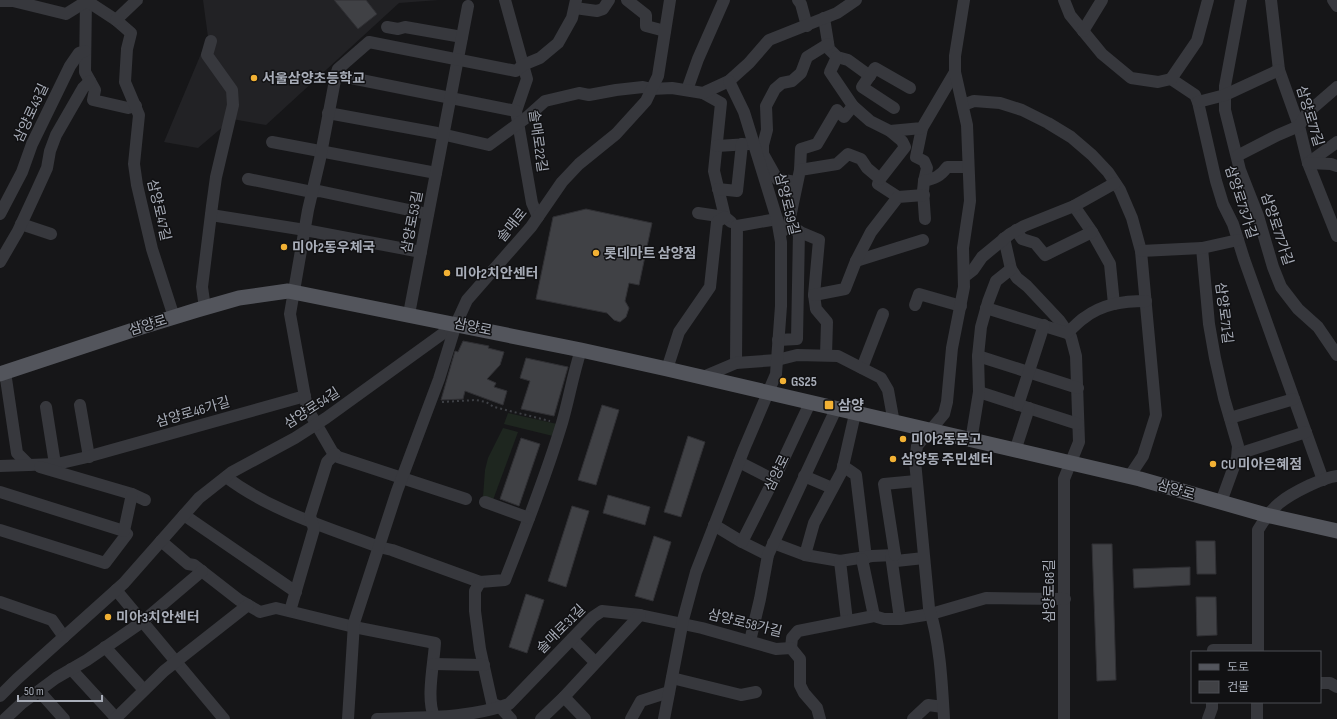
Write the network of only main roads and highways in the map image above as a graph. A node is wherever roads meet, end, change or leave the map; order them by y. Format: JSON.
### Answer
{"nodes":[{"id":1,"x":3,"y":373,"type":"edge"},
{"id":2,"x":1337,"y":531,"type":"edge"}],
"edges":[{"from":1,"to":2,"type":"main road","name":"삼양로"}]}
